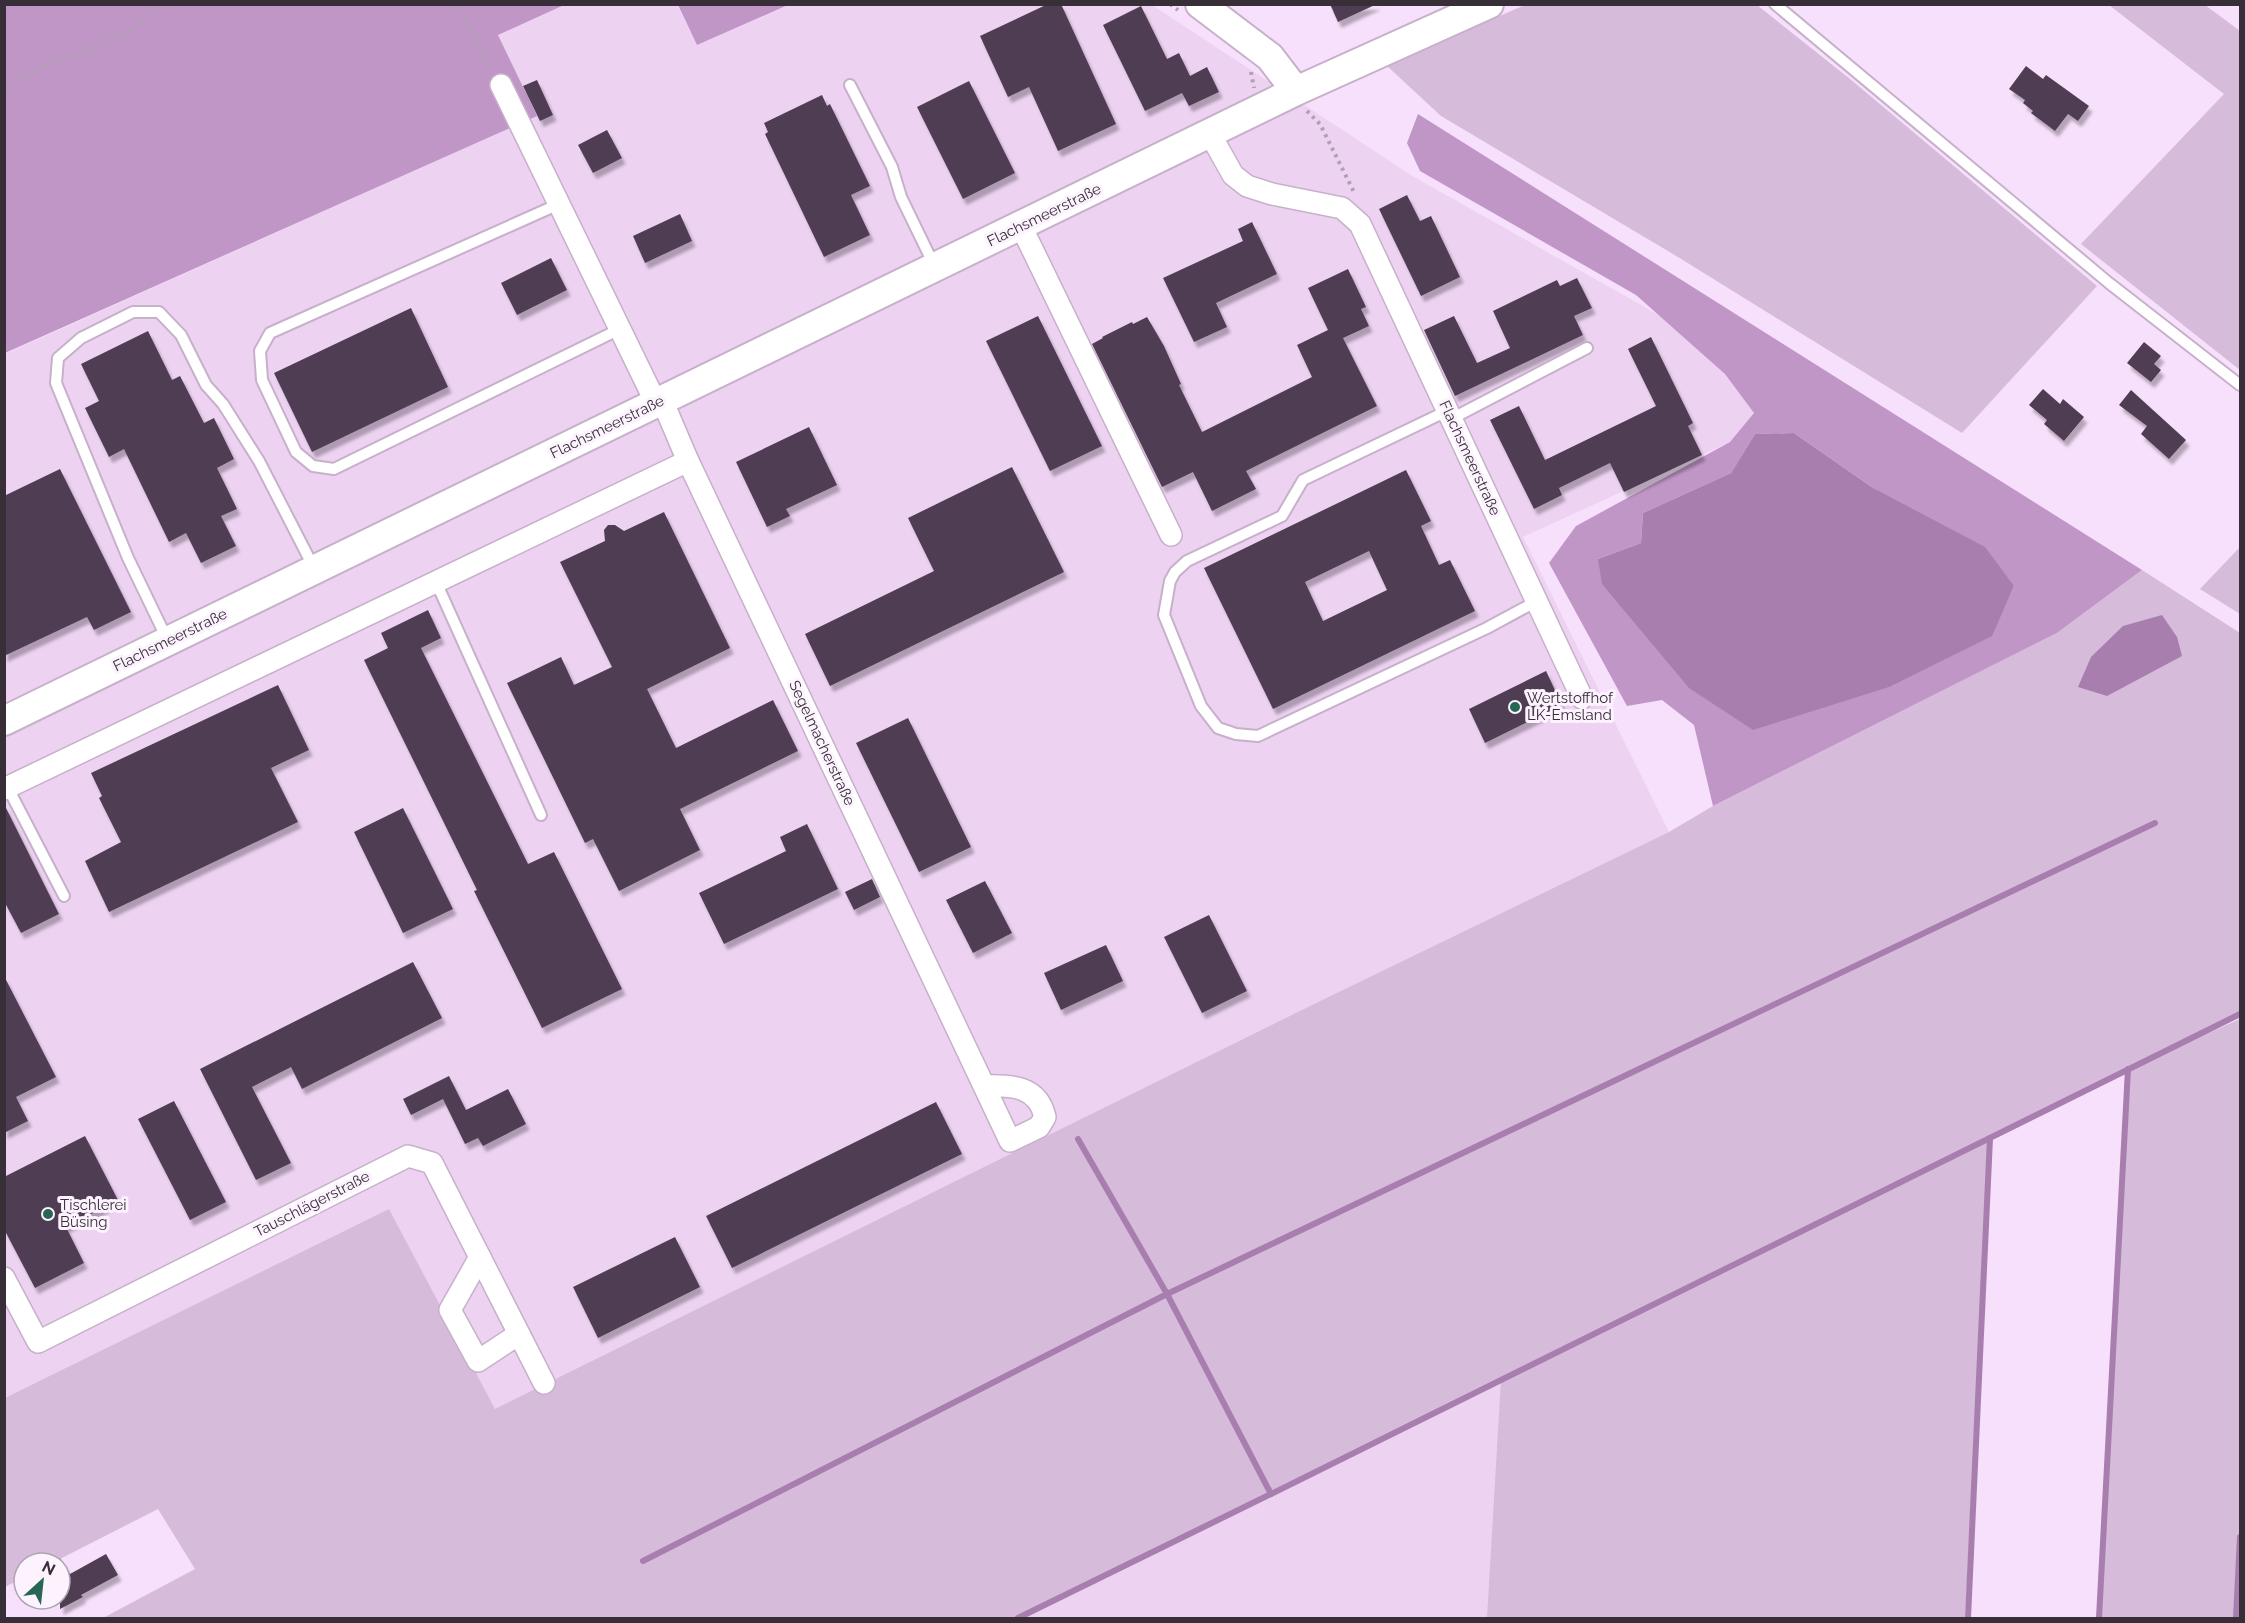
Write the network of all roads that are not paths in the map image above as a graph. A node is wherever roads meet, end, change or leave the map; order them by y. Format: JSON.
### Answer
{"nodes":[{"id":1,"x":1200,"y":4,"type":"edge"},
{"id":2,"x":1489,"y":4,"type":"edge"},
{"id":3,"x":1774,"y":4,"type":"edge"},
{"id":4,"x":501,"y":85,"type":"road end"},
{"id":5,"x":850,"y":85,"type":"dead end"},
{"id":6,"x":1289,"y":94,"type":"junction"},
{"id":7,"x":1210,"y":134,"type":"junction"},
{"id":8,"x":559,"y":204,"type":"junction"},
{"id":9,"x":1021,"y":226,"type":"junction"},
{"id":10,"x":936,"y":268,"type":"junction"},
{"id":11,"x":620,"y":329,"type":"junction"},
{"id":12,"x":1587,"y":348,"type":"dead end"},
{"id":13,"x":2241,"y":385,"type":"edge"},
{"id":14,"x":659,"y":401,"type":"junction"},
{"id":15,"x":1449,"y":415,"type":"junction"},
{"id":16,"x":688,"y":461,"type":"junction"},
{"id":17,"x":1171,"y":535,"type":"dead end"},
{"id":18,"x":315,"y":570,"type":"junction"},
{"id":19,"x":436,"y":582,"type":"junction"},
{"id":20,"x":1537,"y":601,"type":"junction"},
{"id":21,"x":168,"y":641,"type":"junction"},
{"id":22,"x":1582,"y":698,"type":"dead end"},
{"id":23,"x":4,"y":722,"type":"edge"},
{"id":24,"x":6,"y":788,"type":"edge"},
{"id":25,"x":541,"y":815,"type":"dead end"},
{"id":26,"x":64,"y":896,"type":"dead end"},
{"id":27,"x":985,"y":1086,"type":"dead end"},
{"id":28,"x":480,"y":1257,"type":"junction"},
{"id":29,"x":4,"y":1278,"type":"edge"},
{"id":30,"x":519,"y":1334,"type":"junction"},
{"id":31,"x":544,"y":1383,"type":"dead end"}],
"edges":[{"from":1,"to":6,"type":"street"},
{"from":2,"to":6,"type":"street","name":"Flachsmeerstraße"},
{"from":3,"to":13,"type":"lane"},
{"from":4,"to":8,"type":"street","name":"Segelmacherstraße"},
{"from":5,"to":10,"type":"lane"},
{"from":6,"to":7,"type":"street","name":"Flachsmeerstraße"},
{"from":7,"to":9,"type":"street","name":"Flachsmeerstraße"},
{"from":7,"to":15,"type":"street","name":"Flachsmeerstraße"},
{"from":8,"to":11,"type":"street","name":"Segelmacherstraße"},
{"from":8,"to":11,"type":"lane"},
{"from":9,"to":10,"type":"street","name":"Flachsmeerstraße"},
{"from":9,"to":17,"type":"street"},
{"from":10,"to":14,"type":"street","name":"Flachsmeerstraße"},
{"from":11,"to":14,"type":"street","name":"Segelmacherstraße"},
{"from":12,"to":15,"type":"lane"},
{"from":14,"to":16,"type":"street","name":"Segelmacherstraße"},
{"from":14,"to":18,"type":"street","name":"Flachsmeerstraße"},
{"from":15,"to":20,"type":"street","name":"Flachsmeerstraße"},
{"from":15,"to":20,"type":"lane"},
{"from":16,"to":19,"type":"street"},
{"from":16,"to":27,"type":"street","name":"Segelmacherstraße"},
{"from":18,"to":21,"type":"street","name":"Flachsmeerstraße"},
{"from":18,"to":21,"type":"lane"},
{"from":19,"to":24,"type":"street"},
{"from":19,"to":25,"type":"lane"},
{"from":20,"to":22,"type":"street","name":"Flachsmeerstraße"},
{"from":21,"to":23,"type":"street","name":"Flachsmeerstraße"},
{"from":24,"to":26,"type":"lane"},
{"from":28,"to":29,"type":"street","name":"Tauschlägerstraße"},
{"from":28,"to":30,"type":"street","name":"Tauschlägerstraße"},
{"from":28,"to":30,"type":"street"},
{"from":30,"to":31,"type":"street","name":"Tauschlägerstraße"}]}
